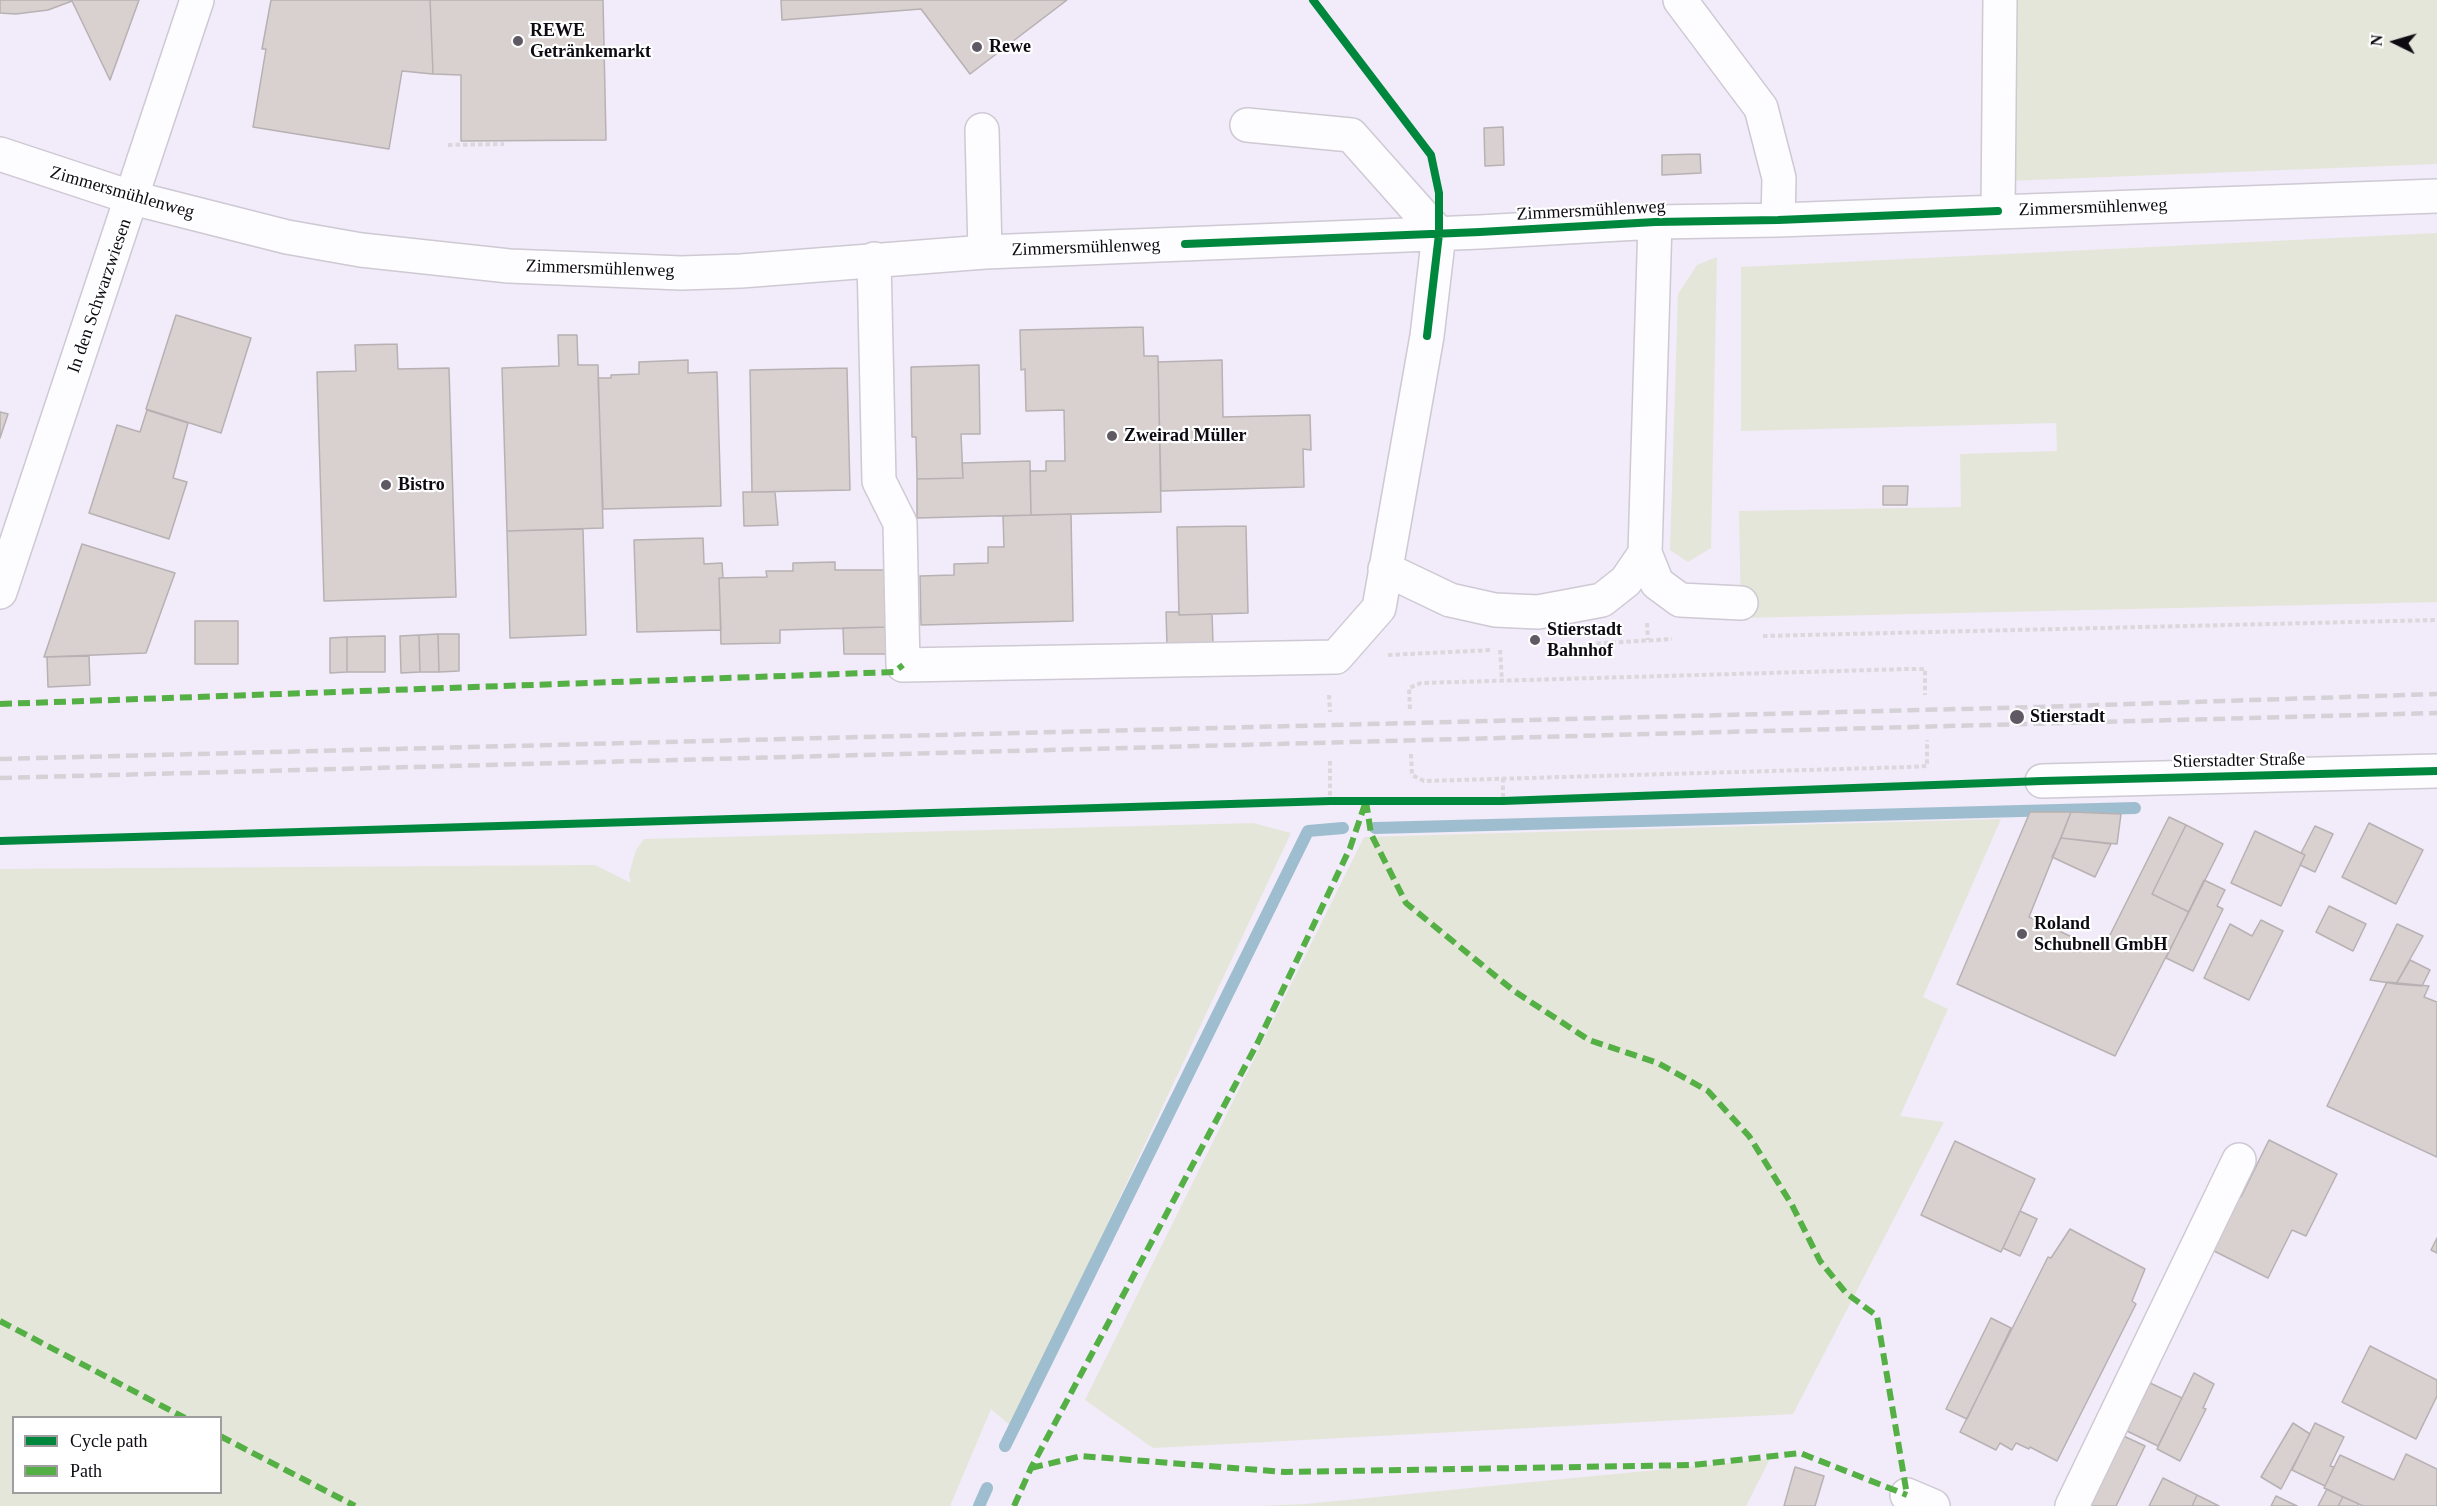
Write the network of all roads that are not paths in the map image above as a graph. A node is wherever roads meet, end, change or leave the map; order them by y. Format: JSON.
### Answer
{"nodes":[{"id":1,"x":197,"y":0,"type":"edge"},
{"id":2,"x":1680,"y":0,"type":"edge"},
{"id":3,"x":2000,"y":0,"type":"edge"},
{"id":4,"x":1246,"y":125,"type":"dead end"},
{"id":5,"x":982,"y":130,"type":"dead end"},
{"id":6,"x":0,"y":154,"type":"edge"},
{"id":7,"x":2437,"y":196,"type":"edge"},
{"id":8,"x":133,"y":198,"type":"junction"},
{"id":9,"x":1998,"y":211,"type":"junction"},
{"id":10,"x":1778,"y":220,"type":"junction"},
{"id":11,"x":1655,"y":222,"type":"junction"},
{"id":12,"x":1439,"y":234,"type":"junction"},
{"id":13,"x":985,"y":252,"type":"junction"},
{"id":14,"x":874,"y":259,"type":"junction"},
{"id":15,"x":1645,"y":553,"type":"junction"},
{"id":16,"x":1385,"y":569,"type":"junction"},
{"id":17,"x":0,"y":592,"type":"edge"},
{"id":18,"x":1741,"y":603,"type":"dead end"},
{"id":19,"x":2437,"y":771,"type":"edge"},
{"id":20,"x":2042,"y":781,"type":"dead end"},
{"id":21,"x":2240,"y":1160,"type":"dead end"},
{"id":22,"x":2072,"y":1506,"type":"edge"}],
"edges":[{"from":1,"to":8,"type":"street","name":"In den Schwarzwiesen"},
{"from":2,"to":10,"type":"street"},
{"from":3,"to":9,"type":"street"},
{"from":4,"to":12,"type":"street"},
{"from":5,"to":13,"type":"street"},
{"from":6,"to":8,"type":"street","name":"Zimmersmühlenweg"},
{"from":7,"to":9,"type":"street","name":"Zimmersmühlenweg"},
{"from":8,"to":14,"type":"street","name":"Zimmersmühlenweg"},
{"from":8,"to":17,"type":"street","name":"In den Schwarzwiesen"},
{"from":9,"to":10,"type":"street","name":"Zimmersmühlenweg"},
{"from":10,"to":11,"type":"street","name":"Zimmersmühlenweg"},
{"from":11,"to":12,"type":"street","name":"Zimmersmühlenweg"},
{"from":11,"to":15,"type":"street"},
{"from":12,"to":13,"type":"street","name":"Zimmersmühlenweg"},
{"from":12,"to":16,"type":"street"},
{"from":13,"to":14,"type":"street","name":"Zimmersmühlenweg"},
{"from":14,"to":16,"type":"street"},
{"from":15,"to":16,"type":"street"},
{"from":15,"to":18,"type":"street"},
{"from":19,"to":20,"type":"street","name":"Stierstadter Straße"},
{"from":21,"to":22,"type":"street"}]}
